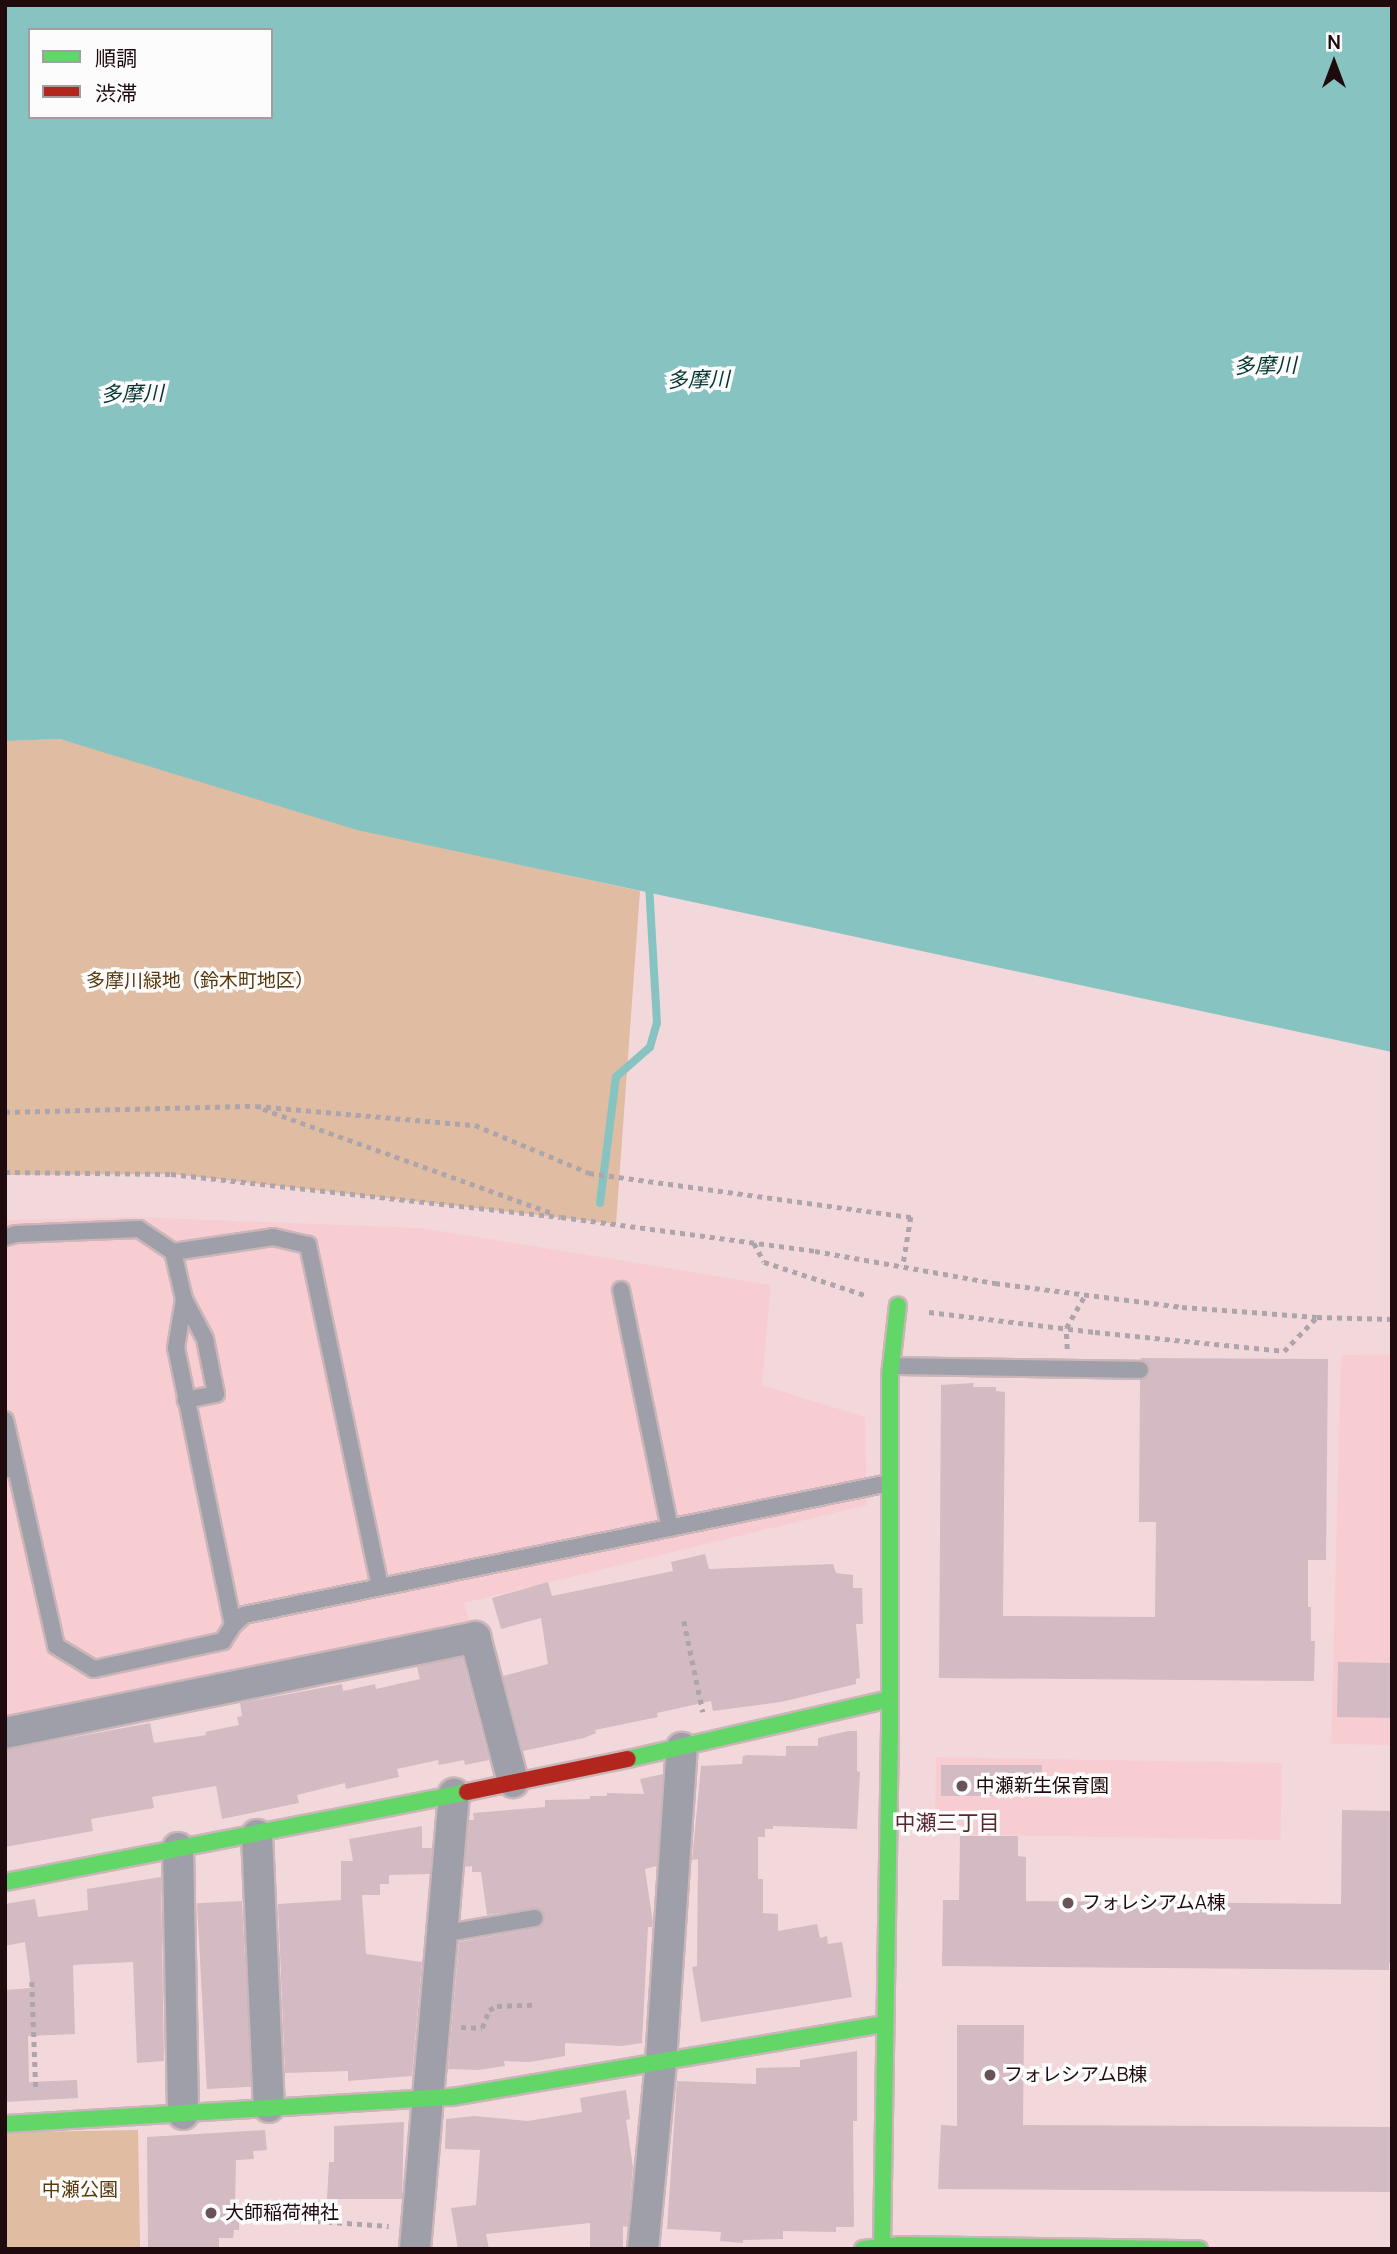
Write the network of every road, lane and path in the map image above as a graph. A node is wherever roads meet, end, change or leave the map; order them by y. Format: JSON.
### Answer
{"nodes":[{"id":1,"x":256,"y":1106,"type":"junction"},
{"id":2,"x":5,"y":1112,"type":"edge"},
{"id":3,"x":5,"y":1172,"type":"edge"},
{"id":4,"x":561,"y":1217,"type":"junction"},
{"id":5,"x":5,"y":1237,"type":"edge"},
{"id":6,"x":753,"y":1242,"type":"junction"},
{"id":7,"x":173,"y":1252,"type":"junction"},
{"id":8,"x":903,"y":1266,"type":"junction"},
{"id":9,"x":621,"y":1290,"type":"dead end"},
{"id":10,"x":1085,"y":1295,"type":"junction"},
{"id":11,"x":184,"y":1299,"type":"junction"},
{"id":12,"x":898,"y":1306,"type":"joint"},
{"id":13,"x":921,"y":1313,"type":"dead end"},
{"id":14,"x":1317,"y":1317,"type":"junction"},
{"id":15,"x":1392,"y":1320,"type":"edge"},
{"id":16,"x":1066,"y":1328,"type":"junction"},
{"id":17,"x":891,"y":1366,"type":"junction"},
{"id":18,"x":1067,"y":1368,"type":"junction"},
{"id":19,"x":1140,"y":1370,"type":"dead end"},
{"id":20,"x":186,"y":1400,"type":"junction"},
{"id":21,"x":5,"y":1420,"type":"edge"},
{"id":22,"x":10,"y":1469,"type":"edge"},
{"id":23,"x":890,"y":1483,"type":"junction"},
{"id":24,"x":670,"y":1528,"type":"junction"},
{"id":25,"x":380,"y":1587,"type":"junction"},
{"id":26,"x":684,"y":1621,"type":"dead end"},
{"id":27,"x":233,"y":1625,"type":"junction"},
{"id":28,"x":889,"y":1699,"type":"junction"},
{"id":29,"x":5,"y":1733,"type":"edge"},
{"id":30,"x":696,"y":1745,"type":"junction"},
{"id":31,"x":513,"y":1782,"type":"junction"},
{"id":32,"x":454,"y":1794,"type":"junction"},
{"id":33,"x":257,"y":1835,"type":"junction"},
{"id":34,"x":178,"y":1848,"type":"junction"},
{"id":35,"x":5,"y":1882,"type":"edge"},
{"id":36,"x":535,"y":1919,"type":"dead end"},
{"id":37,"x":441,"y":1934,"type":"junction"},
{"id":38,"x":32,"y":1982,"type":"dead end"},
{"id":39,"x":533,"y":2005,"type":"dead end"},
{"id":40,"x":884,"y":2024,"type":"junction"},
{"id":41,"x":433,"y":2026,"type":"junction"},
{"id":42,"x":661,"y":2061,"type":"junction"},
{"id":43,"x":426,"y":2099,"type":"junction"},
{"id":44,"x":269,"y":2108,"type":"junction"},
{"id":45,"x":183,"y":2114,"type":"junction"},
{"id":46,"x":37,"y":2123,"type":"junction"},
{"id":47,"x":5,"y":2124,"type":"edge"},
{"id":48,"x":247,"y":2216,"type":"dead end"},
{"id":49,"x":416,"y":2238,"type":"edge"},
{"id":50,"x":882,"y":2247,"type":"edge"},
{"id":51,"x":643,"y":2249,"type":"edge"},
{"id":52,"x":863,"y":2249,"type":"edge"},
{"id":53,"x":1199,"y":2249,"type":"edge"}],
"edges":[{"from":1,"to":2,"type":"path"},
{"from":1,"to":4,"type":"path"},
{"from":1,"to":8,"type":"path"},
{"from":3,"to":4,"type":"path"},
{"from":4,"to":6,"type":"path"},
{"from":5,"to":7,"type":"lane"},
{"from":6,"to":8,"type":"path"},
{"from":6,"to":12,"type":"path"},
{"from":7,"to":11,"type":"lane"},
{"from":7,"to":25,"type":"lane"},
{"from":8,"to":10,"type":"path"},
{"from":9,"to":24,"type":"lane"},
{"from":10,"to":14,"type":"path"},
{"from":10,"to":16,"type":"path"},
{"from":11,"to":20,"type":"lane"},
{"from":11,"to":20,"type":"lane"},
{"from":12,"to":17,"type":"street"},
{"from":13,"to":16,"type":"path"},
{"from":14,"to":15,"type":"path"},
{"from":14,"to":16,"type":"path"},
{"from":16,"to":18,"type":"path"},
{"from":17,"to":18,"type":"lane"},
{"from":17,"to":23,"type":"street"},
{"from":18,"to":19,"type":"lane"},
{"from":20,"to":27,"type":"lane"},
{"from":21,"to":22,"type":"lane"},
{"from":22,"to":27,"type":"lane"},
{"from":23,"to":24,"type":"lane"},
{"from":23,"to":28,"type":"street"},
{"from":24,"to":25,"type":"lane"},
{"from":25,"to":27,"type":"lane"},
{"from":26,"to":30,"type":"path"},
{"from":28,"to":30,"type":"street"},
{"from":28,"to":40,"type":"street"},
{"from":29,"to":31,"type":"street"},
{"from":30,"to":31,"type":"street"},
{"from":30,"to":42,"type":"street"},
{"from":31,"to":32,"type":"street"},
{"from":32,"to":33,"type":"street"},
{"from":32,"to":37,"type":"street"},
{"from":33,"to":34,"type":"street"},
{"from":33,"to":44,"type":"street"},
{"from":34,"to":35,"type":"street"},
{"from":34,"to":45,"type":"street"},
{"from":36,"to":37,"type":"lane"},
{"from":37,"to":41,"type":"street"},
{"from":38,"to":46,"type":"path"},
{"from":39,"to":41,"type":"path"},
{"from":40,"to":42,"type":"street"},
{"from":40,"to":50,"type":"street"},
{"from":41,"to":43,"type":"street"},
{"from":42,"to":43,"type":"street"},
{"from":42,"to":51,"type":"street"},
{"from":43,"to":44,"type":"street"},
{"from":43,"to":49,"type":"street"},
{"from":44,"to":45,"type":"street"},
{"from":45,"to":46,"type":"street"},
{"from":46,"to":47,"type":"street"},
{"from":48,"to":49,"type":"path"},
{"from":50,"to":52,"type":"street"},
{"from":50,"to":53,"type":"street"}]}
